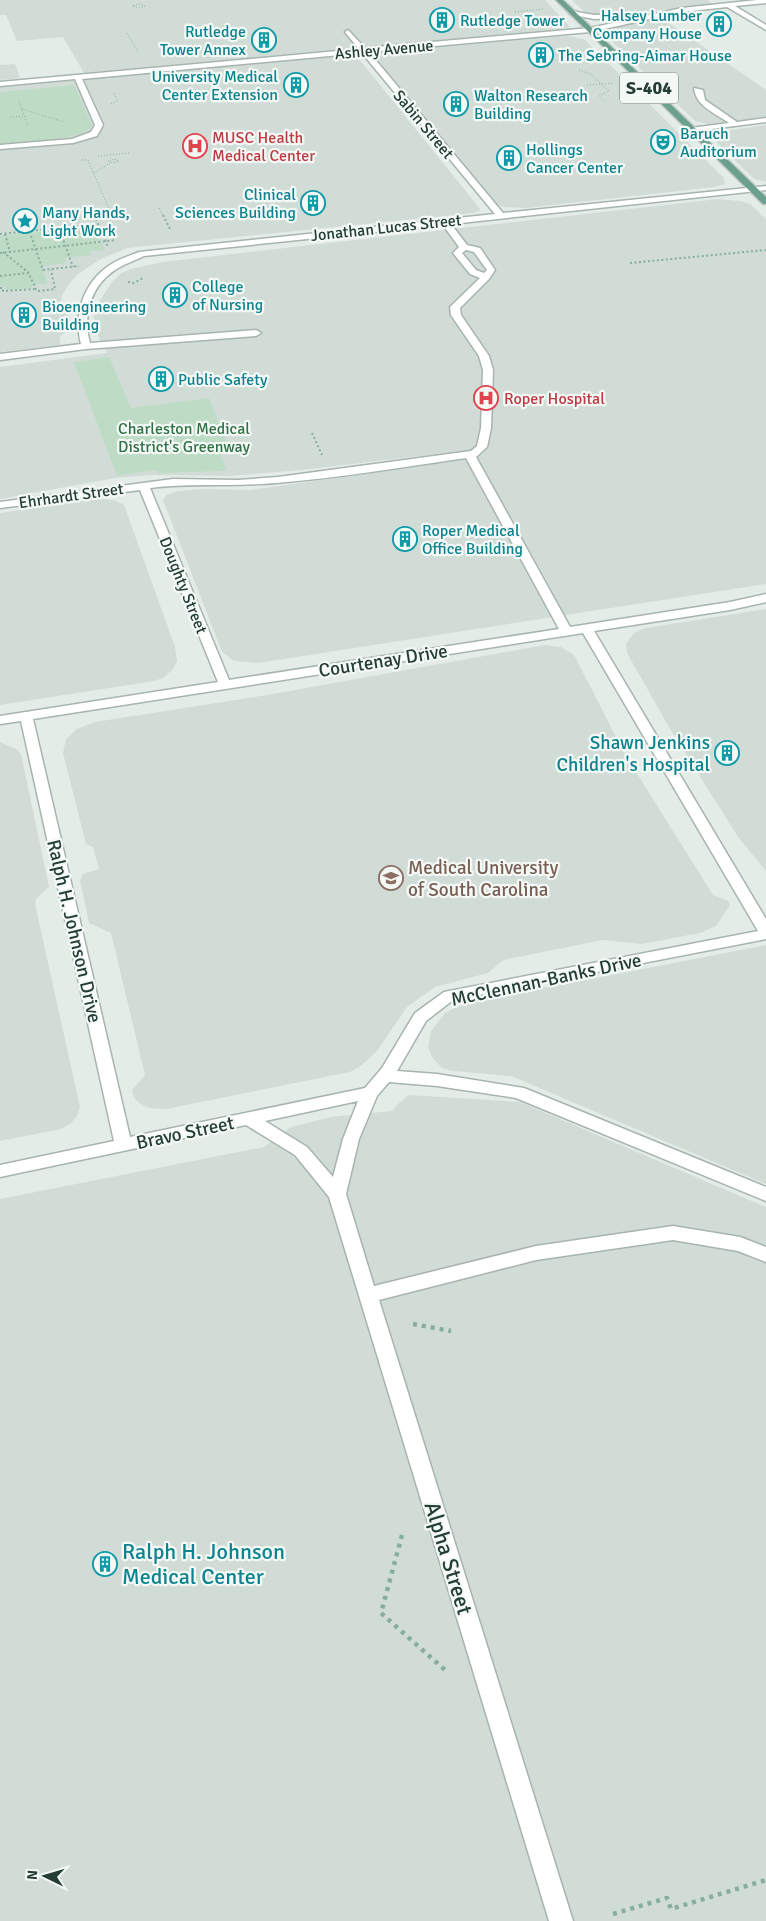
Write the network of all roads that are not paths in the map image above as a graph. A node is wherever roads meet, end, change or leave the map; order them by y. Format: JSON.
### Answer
{"nodes":[{"id":1,"x":559,"y":0,"type":"edge"},
{"id":2,"x":688,"y":0,"type":"edge"},
{"id":3,"x":766,"y":1,"type":"edge"},
{"id":4,"x":728,"y":5,"type":"junction"},
{"id":5,"x":699,"y":8,"type":"junction"},
{"id":6,"x":682,"y":10,"type":"junction"},
{"id":7,"x":572,"y":12,"type":"junction"},
{"id":8,"x":766,"y":28,"type":"edge"},
{"id":9,"x":590,"y":30,"type":"junction"},
{"id":10,"x":348,"y":32,"type":"dead end"},
{"id":11,"x":362,"y":50,"type":"junction"},
{"id":12,"x":78,"y":77,"type":"junction"},
{"id":13,"x":0,"y":84,"type":"edge"},
{"id":14,"x":766,"y":120,"type":"edge"},
{"id":15,"x":736,"y":124,"type":"junction"},
{"id":16,"x":727,"y":125,"type":"junction"},
{"id":17,"x":692,"y":130,"type":"junction"},
{"id":18,"x":0,"y":147,"type":"edge"},
{"id":19,"x":766,"y":188,"type":"edge"},
{"id":20,"x":752,"y":190,"type":"junction"},
{"id":21,"x":766,"y":202,"type":"edge"},
{"id":22,"x":500,"y":215,"type":"junction"},
{"id":23,"x":445,"y":221,"type":"junction"},
{"id":24,"x":464,"y":247,"type":"junction"},
{"id":25,"x":486,"y":277,"type":"junction"},
{"id":26,"x":256,"y":333,"type":"dead end"},
{"id":27,"x":86,"y":346,"type":"junction"},
{"id":28,"x":0,"y":356,"type":"edge"},
{"id":29,"x":470,"y":455,"type":"junction"},
{"id":30,"x":143,"y":486,"type":"junction"},
{"id":31,"x":0,"y":505,"type":"edge"},
{"id":32,"x":766,"y":598,"type":"edge"},
{"id":33,"x":586,"y":628,"type":"junction"},
{"id":34,"x":566,"y":631,"type":"junction"},
{"id":35,"x":225,"y":685,"type":"junction"},
{"id":36,"x":26,"y":716,"type":"junction"},
{"id":37,"x":0,"y":720,"type":"edge"},
{"id":38,"x":766,"y":933,"type":"edge"},
{"id":39,"x":385,"y":1076,"type":"junction"},
{"id":40,"x":370,"y":1093,"type":"junction"},
{"id":41,"x":249,"y":1119,"type":"junction"},
{"id":42,"x":123,"y":1145,"type":"junction"},
{"id":43,"x":0,"y":1171,"type":"edge"},
{"id":44,"x":337,"y":1194,"type":"junction"},
{"id":45,"x":766,"y":1194,"type":"edge"},
{"id":46,"x":766,"y":1255,"type":"edge"},
{"id":47,"x":369,"y":1295,"type":"junction"},
{"id":48,"x":561,"y":1921,"type":"edge"}],
"edges":[{"from":1,"to":7,"type":"main road","number":"S-404"},
{"from":2,"to":5,"type":"street"},
{"from":3,"to":4,"type":"street","name":"Ashley Avenue"},
{"from":4,"to":5,"type":"street","name":"Ashley Avenue"},
{"from":4,"to":8,"type":"street"},
{"from":5,"to":6,"type":"street","name":"Ashley Avenue"},
{"from":6,"to":7,"type":"street"},
{"from":6,"to":9,"type":"street","name":"Ashley Avenue"},
{"from":7,"to":9,"type":"main road","number":"S-404"},
{"from":9,"to":11,"type":"street","name":"Ashley Avenue"},
{"from":9,"to":17,"type":"main road","number":"S-404"},
{"from":10,"to":11,"type":"street","name":"Sabin Street"},
{"from":11,"to":12,"type":"street","name":"Ashley Avenue"},
{"from":11,"to":22,"type":"street","name":"Sabin Street"},
{"from":12,"to":13,"type":"street","name":"Ashley Avenue"},
{"from":12,"to":18,"type":"street"},
{"from":14,"to":15,"type":"street"},
{"from":15,"to":16,"type":"street"},
{"from":15,"to":16,"type":"street"},
{"from":16,"to":17,"type":"street"},
{"from":17,"to":20,"type":"main road","number":"S-404"},
{"from":19,"to":20,"type":"street","name":"Jonathan Lucas Street"},
{"from":20,"to":21,"type":"main road","number":"S-404"},
{"from":20,"to":22,"type":"street","name":"Jonathan Lucas Street"},
{"from":22,"to":23,"type":"street","name":"Jonathan Lucas Street"},
{"from":23,"to":24,"type":"street"},
{"from":23,"to":27,"type":"street","name":"Jonathan Lucas Street"},
{"from":24,"to":25,"type":"street"},
{"from":24,"to":25,"type":"street"},
{"from":25,"to":29,"type":"street"},
{"from":26,"to":27,"type":"street"},
{"from":27,"to":28,"type":"street"},
{"from":29,"to":30,"type":"street","name":"Ehrhardt Street"},
{"from":29,"to":34,"type":"street"},
{"from":30,"to":31,"type":"street","name":"Ehrhardt Street"},
{"from":30,"to":35,"type":"street","name":"Doughty Street"},
{"from":32,"to":33,"type":"street","name":"Courtenay Drive"},
{"from":33,"to":34,"type":"street","name":"Courtenay Drive"},
{"from":33,"to":38,"type":"street"},
{"from":34,"to":35,"type":"street","name":"Courtenay Drive"},
{"from":35,"to":36,"type":"street","name":"Courtenay Drive"},
{"from":36,"to":37,"type":"street","name":"Courtenay Drive"},
{"from":36,"to":42,"type":"street","name":"Ralph H. Johnson Drive"},
{"from":38,"to":39,"type":"street","name":"McClennan-Banks Drive"},
{"from":39,"to":40,"type":"street","name":"McClennan-Banks Drive"},
{"from":39,"to":45,"type":"street"},
{"from":40,"to":41,"type":"street","name":"Bravo Street"},
{"from":40,"to":44,"type":"street"},
{"from":41,"to":42,"type":"street","name":"Bravo Street"},
{"from":41,"to":44,"type":"street","name":"Alpha Street"},
{"from":42,"to":43,"type":"street","name":"Bravo Street"},
{"from":44,"to":47,"type":"street","name":"Alpha Street"},
{"from":46,"to":47,"type":"street"},
{"from":47,"to":48,"type":"street","name":"Alpha Street"}]}
